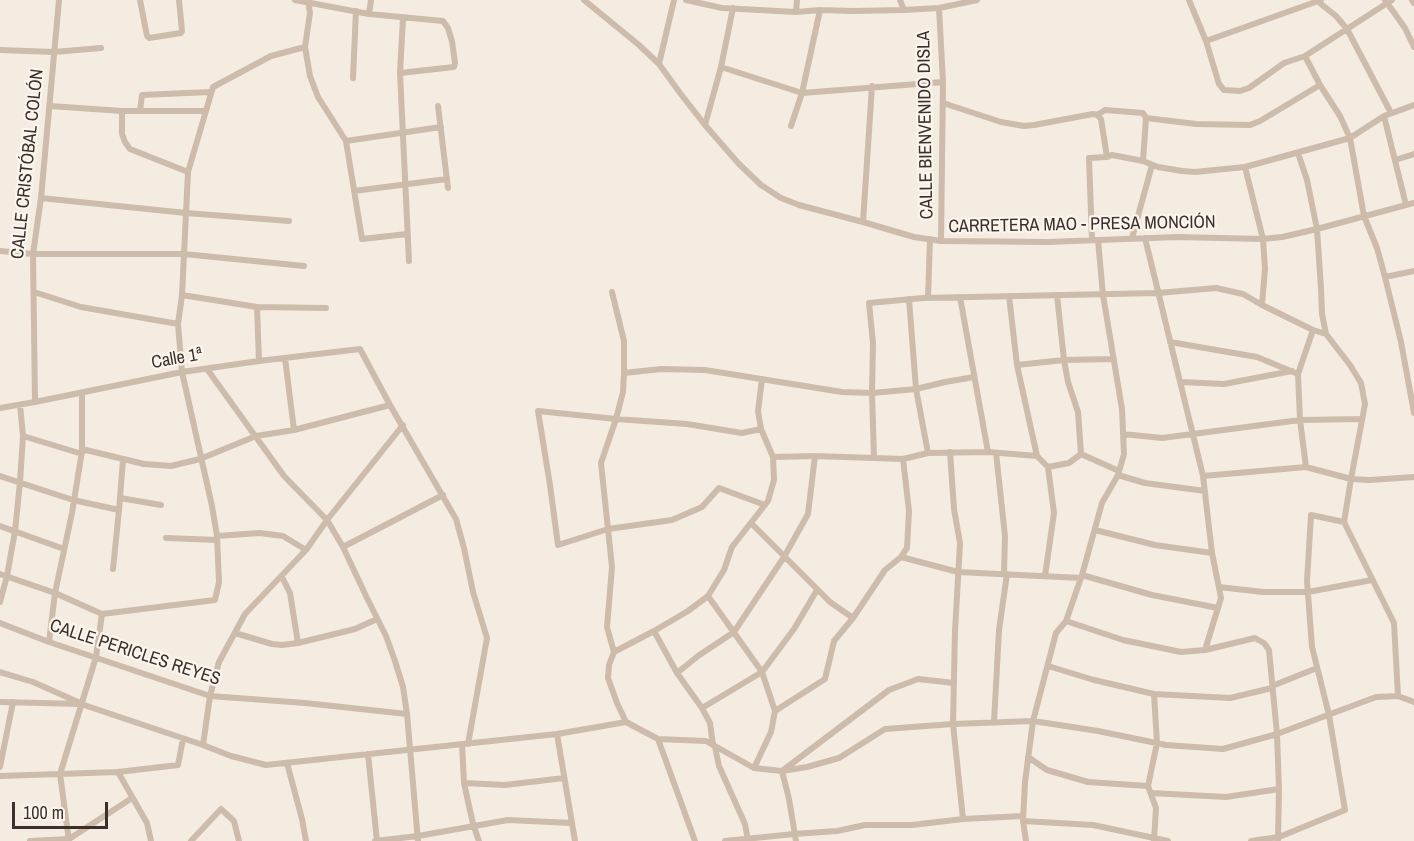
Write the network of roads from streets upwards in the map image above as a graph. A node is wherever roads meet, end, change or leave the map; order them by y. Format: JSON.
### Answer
{"nodes":[{"id":1,"x":59,"y":0,"type":"edge"},
{"id":2,"x":140,"y":0,"type":"edge"},
{"id":3,"x":179,"y":0,"type":"edge"},
{"id":4,"x":295,"y":0,"type":"edge"},
{"id":5,"x":371,"y":0,"type":"edge"},
{"id":6,"x":584,"y":0,"type":"edge"},
{"id":7,"x":674,"y":0,"type":"edge"},
{"id":8,"x":686,"y":0,"type":"edge"},
{"id":9,"x":723,"y":0,"type":"edge"},
{"id":10,"x":797,"y":0,"type":"edge"},
{"id":11,"x":900,"y":0,"type":"edge"},
{"id":12,"x":977,"y":0,"type":"edge"},
{"id":13,"x":1189,"y":0,"type":"edge"},
{"id":14,"x":308,"y":1,"type":"edge"},
{"id":15,"x":1319,"y":1,"type":"edge"},
{"id":16,"x":1388,"y":1,"type":"edge"},
{"id":17,"x":722,"y":8,"type":"junction"},
{"id":18,"x":733,"y":8,"type":"junction"},
{"id":19,"x":939,"y":8,"type":"junction"},
{"id":20,"x":820,"y":10,"type":"junction"},
{"id":21,"x":904,"y":10,"type":"junction"},
{"id":22,"x":356,"y":11,"type":"junction"},
{"id":23,"x":796,"y":12,"type":"junction"},
{"id":24,"x":369,"y":14,"type":"junction"},
{"id":25,"x":403,"y":18,"type":"junction"},
{"id":26,"x":1347,"y":29,"type":"junction"},
{"id":27,"x":1206,"y":41,"type":"junction"},
{"id":28,"x":304,"y":47,"type":"junction"},
{"id":29,"x":1414,"y":47,"type":"edge"},
{"id":30,"x":101,"y":48,"type":"dead end"},
{"id":31,"x":0,"y":50,"type":"edge"},
{"id":32,"x":54,"y":52,"type":"junction"},
{"id":33,"x":1305,"y":56,"type":"junction"},
{"id":34,"x":659,"y":64,"type":"junction"},
{"id":35,"x":721,"y":67,"type":"junction"},
{"id":36,"x":400,"y":73,"type":"junction"},
{"id":37,"x":353,"y":78,"type":"dead end"},
{"id":38,"x":943,"y":82,"type":"junction"},
{"id":39,"x":872,"y":86,"type":"junction"},
{"id":40,"x":1320,"y":86,"type":"junction"},
{"id":41,"x":210,"y":92,"type":"junction"},
{"id":42,"x":802,"y":93,"type":"junction"},
{"id":43,"x":943,"y":103,"type":"junction"},
{"id":44,"x":1414,"y":105,"type":"edge"},
{"id":45,"x":50,"y":106,"type":"junction"},
{"id":46,"x":438,"y":106,"type":"dead end"},
{"id":47,"x":122,"y":111,"type":"junction"},
{"id":48,"x":140,"y":111,"type":"junction"},
{"id":49,"x":205,"y":111,"type":"junction"},
{"id":50,"x":1388,"y":114,"type":"junction"},
{"id":51,"x":1096,"y":115,"type":"junction"},
{"id":52,"x":1146,"y":118,"type":"junction"},
{"id":53,"x":705,"y":125,"type":"junction"},
{"id":54,"x":790,"y":126,"type":"dead end"},
{"id":55,"x":441,"y":127,"type":"junction"},
{"id":56,"x":403,"y":133,"type":"junction"},
{"id":57,"x":1350,"y":138,"type":"junction"},
{"id":58,"x":346,"y":141,"type":"junction"},
{"id":59,"x":1298,"y":153,"type":"junction"},
{"id":60,"x":1414,"y":154,"type":"edge"},
{"id":61,"x":1107,"y":157,"type":"junction"},
{"id":62,"x":1395,"y":160,"type":"junction"},
{"id":63,"x":1143,"y":161,"type":"junction"},
{"id":64,"x":1152,"y":165,"type":"junction"},
{"id":65,"x":1245,"y":167,"type":"junction"},
{"id":66,"x":188,"y":172,"type":"junction"},
{"id":67,"x":447,"y":178,"type":"junction"},
{"id":68,"x":405,"y":184,"type":"junction"},
{"id":69,"x":448,"y":188,"type":"dead end"},
{"id":70,"x":354,"y":191,"type":"junction"},
{"id":71,"x":41,"y":198,"type":"junction"},
{"id":72,"x":1414,"y":203,"type":"edge"},
{"id":73,"x":1406,"y":205,"type":"junction"},
{"id":74,"x":186,"y":213,"type":"junction"},
{"id":75,"x":1364,"y":216,"type":"junction"},
{"id":76,"x":289,"y":221,"type":"dead end"},
{"id":77,"x":863,"y":222,"type":"junction"},
{"id":78,"x":1317,"y":229,"type":"junction"},
{"id":79,"x":407,"y":234,"type":"junction"},
{"id":80,"x":1132,"y":238,"type":"junction"},
{"id":81,"x":1145,"y":238,"type":"junction"},
{"id":82,"x":930,"y":239,"type":"junction"},
{"id":83,"x":1263,"y":239,"type":"junction"},
{"id":84,"x":1095,"y":240,"type":"junction"},
{"id":85,"x":941,"y":242,"type":"junction"},
{"id":86,"x":0,"y":251,"type":"edge"},
{"id":87,"x":33,"y":254,"type":"junction"},
{"id":88,"x":184,"y":254,"type":"junction"},
{"id":89,"x":410,"y":261,"type":"dead end"},
{"id":90,"x":304,"y":266,"type":"dead end"},
{"id":91,"x":1414,"y":271,"type":"edge"},
{"id":92,"x":1385,"y":277,"type":"junction"},
{"id":93,"x":34,"y":292,"type":"junction"},
{"id":94,"x":612,"y":292,"type":"dead end"},
{"id":95,"x":1158,"y":293,"type":"junction"},
{"id":96,"x":182,"y":295,"type":"junction"},
{"id":97,"x":1057,"y":295,"type":"junction"},
{"id":98,"x":1103,"y":295,"type":"junction"},
{"id":99,"x":960,"y":297,"type":"junction"},
{"id":100,"x":1009,"y":297,"type":"junction"},
{"id":101,"x":928,"y":298,"type":"junction"},
{"id":102,"x":909,"y":299,"type":"junction"},
{"id":103,"x":1262,"y":305,"type":"junction"},
{"id":104,"x":257,"y":307,"type":"junction"},
{"id":105,"x":326,"y":308,"type":"dead end"},
{"id":106,"x":178,"y":324,"type":"junction"},
{"id":107,"x":1313,"y":330,"type":"junction"},
{"id":108,"x":1326,"y":334,"type":"junction"},
{"id":109,"x":1170,"y":342,"type":"junction"},
{"id":110,"x":285,"y":358,"type":"junction"},
{"id":111,"x":1113,"y":359,"type":"junction"},
{"id":112,"x":1064,"y":360,"type":"junction"},
{"id":113,"x":259,"y":361,"type":"junction"},
{"id":114,"x":1017,"y":365,"type":"junction"},
{"id":115,"x":207,"y":369,"type":"junction"},
{"id":116,"x":182,"y":372,"type":"junction"},
{"id":117,"x":624,"y":373,"type":"junction"},
{"id":118,"x":1295,"y":373,"type":"junction"},
{"id":119,"x":974,"y":377,"type":"junction"},
{"id":120,"x":762,"y":379,"type":"junction"},
{"id":121,"x":1181,"y":382,"type":"junction"},
{"id":122,"x":916,"y":389,"type":"junction"},
{"id":123,"x":82,"y":393,"type":"junction"},
{"id":124,"x":872,"y":393,"type":"junction"},
{"id":125,"x":35,"y":402,"type":"junction"},
{"id":126,"x":20,"y":405,"type":"junction"},
{"id":127,"x":390,"y":405,"type":"junction"},
{"id":128,"x":0,"y":408,"type":"edge"},
{"id":129,"x":1414,"y":413,"type":"edge"},
{"id":130,"x":616,"y":419,"type":"junction"},
{"id":131,"x":1362,"y":419,"type":"junction"},
{"id":132,"x":1300,"y":420,"type":"junction"},
{"id":133,"x":403,"y":425,"type":"junction"},
{"id":134,"x":761,"y":429,"type":"junction"},
{"id":135,"x":294,"y":430,"type":"junction"},
{"id":136,"x":1123,"y":434,"type":"junction"},
{"id":137,"x":1193,"y":434,"type":"junction"},
{"id":138,"x":23,"y":436,"type":"junction"},
{"id":139,"x":256,"y":436,"type":"junction"},
{"id":140,"x":82,"y":451,"type":"junction"},
{"id":141,"x":950,"y":452,"type":"junction"},
{"id":142,"x":988,"y":452,"type":"junction"},
{"id":143,"x":928,"y":453,"type":"junction"},
{"id":144,"x":996,"y":453,"type":"junction"},
{"id":145,"x":1081,"y":454,"type":"junction"},
{"id":146,"x":815,"y":456,"type":"junction"},
{"id":147,"x":1037,"y":456,"type":"junction"},
{"id":148,"x":773,"y":457,"type":"junction"},
{"id":149,"x":874,"y":458,"type":"junction"},
{"id":150,"x":200,"y":459,"type":"junction"},
{"id":151,"x":903,"y":459,"type":"junction"},
{"id":152,"x":123,"y":460,"type":"junction"},
{"id":153,"x":1048,"y":467,"type":"junction"},
{"id":154,"x":1306,"y":467,"type":"junction"},
{"id":155,"x":1119,"y":473,"type":"junction"},
{"id":156,"x":0,"y":476,"type":"edge"},
{"id":157,"x":1203,"y":476,"type":"junction"},
{"id":158,"x":1414,"y":477,"type":"edge"},
{"id":159,"x":1351,"y":478,"type":"junction"},
{"id":160,"x":20,"y":482,"type":"junction"},
{"id":161,"x":1205,"y":491,"type":"junction"},
{"id":162,"x":443,"y":495,"type":"junction"},
{"id":163,"x":120,"y":498,"type":"junction"},
{"id":164,"x":73,"y":500,"type":"junction"},
{"id":165,"x":161,"y":505,"type":"dead end"},
{"id":166,"x":765,"y":505,"type":"junction"},
{"id":167,"x":119,"y":510,"type":"junction"},
{"id":168,"x":327,"y":520,"type":"junction"},
{"id":169,"x":1344,"y":522,"type":"junction"},
{"id":170,"x":751,"y":523,"type":"junction"},
{"id":171,"x":0,"y":526,"type":"edge"},
{"id":172,"x":608,"y":529,"type":"junction"},
{"id":173,"x":1095,"y":530,"type":"junction"},
{"id":174,"x":15,"y":531,"type":"junction"},
{"id":175,"x":166,"y":538,"type":"dead end"},
{"id":176,"x":217,"y":538,"type":"junction"},
{"id":177,"x":344,"y":547,"type":"junction"},
{"id":178,"x":64,"y":549,"type":"junction"},
{"id":179,"x":306,"y":550,"type":"junction"},
{"id":180,"x":1212,"y":553,"type":"junction"},
{"id":181,"x":784,"y":557,"type":"junction"},
{"id":182,"x":901,"y":557,"type":"junction"},
{"id":183,"x":113,"y":569,"type":"dead end"},
{"id":184,"x":958,"y":572,"type":"junction"},
{"id":185,"x":1005,"y":574,"type":"junction"},
{"id":186,"x":3,"y":575,"type":"edge"},
{"id":187,"x":1045,"y":576,"type":"junction"},
{"id":188,"x":282,"y":577,"type":"junction"},
{"id":189,"x":1082,"y":577,"type":"junction"},
{"id":190,"x":1372,"y":580,"type":"junction"},
{"id":191,"x":1219,"y":587,"type":"junction"},
{"id":192,"x":817,"y":590,"type":"junction"},
{"id":193,"x":1308,"y":592,"type":"junction"},
{"id":194,"x":55,"y":593,"type":"junction"},
{"id":195,"x":708,"y":596,"type":"junction"},
{"id":196,"x":0,"y":602,"type":"edge"},
{"id":197,"x":1218,"y":608,"type":"junction"},
{"id":198,"x":102,"y":614,"type":"junction"},
{"id":199,"x":853,"y":618,"type":"junction"},
{"id":200,"x":377,"y":619,"type":"junction"},
{"id":201,"x":1066,"y":621,"type":"junction"},
{"id":202,"x":0,"y":623,"type":"edge"},
{"id":203,"x":654,"y":631,"type":"junction"},
{"id":204,"x":734,"y":632,"type":"junction"},
{"id":205,"x":235,"y":633,"type":"junction"},
{"id":206,"x":49,"y":642,"type":"junction"},
{"id":207,"x":297,"y":643,"type":"junction"},
{"id":208,"x":1205,"y":650,"type":"junction"},
{"id":209,"x":614,"y":652,"type":"junction"},
{"id":210,"x":96,"y":657,"type":"junction"},
{"id":211,"x":1048,"y":666,"type":"junction"},
{"id":212,"x":1317,"y":668,"type":"junction"},
{"id":213,"x":0,"y":672,"type":"edge"},
{"id":214,"x":762,"y":672,"type":"junction"},
{"id":215,"x":677,"y":673,"type":"junction"},
{"id":216,"x":954,"y":683,"type":"junction"},
{"id":217,"x":1272,"y":687,"type":"junction"},
{"id":218,"x":1154,"y":694,"type":"junction"},
{"id":219,"x":210,"y":696,"type":"junction"},
{"id":220,"x":1398,"y":696,"type":"junction"},
{"id":221,"x":0,"y":702,"type":"edge"},
{"id":222,"x":13,"y":702,"type":"junction"},
{"id":223,"x":1414,"y":702,"type":"edge"},
{"id":224,"x":81,"y":704,"type":"junction"},
{"id":225,"x":702,"y":708,"type":"junction"},
{"id":226,"x":775,"y":711,"type":"junction"},
{"id":227,"x":406,"y":714,"type":"junction"},
{"id":228,"x":1329,"y":715,"type":"junction"},
{"id":229,"x":1033,"y":721,"type":"junction"},
{"id":230,"x":626,"y":722,"type":"junction"},
{"id":231,"x":994,"y":722,"type":"junction"},
{"id":232,"x":953,"y":724,"type":"junction"},
{"id":233,"x":557,"y":734,"type":"junction"},
{"id":234,"x":1277,"y":734,"type":"junction"},
{"id":235,"x":183,"y":739,"type":"junction"},
{"id":236,"x":658,"y":739,"type":"junction"},
{"id":237,"x":1157,"y":743,"type":"junction"},
{"id":238,"x":465,"y":744,"type":"junction"},
{"id":239,"x":203,"y":745,"type":"junction"},
{"id":240,"x":714,"y":746,"type":"junction"},
{"id":241,"x":409,"y":749,"type":"junction"},
{"id":242,"x":368,"y":754,"type":"junction"},
{"id":243,"x":1028,"y":757,"type":"junction"},
{"id":244,"x":287,"y":763,"type":"junction"},
{"id":245,"x":0,"y":767,"type":"edge"},
{"id":246,"x":754,"y":768,"type":"junction"},
{"id":247,"x":782,"y":771,"type":"junction"},
{"id":248,"x":118,"y":772,"type":"junction"},
{"id":249,"x":60,"y":774,"type":"junction"},
{"id":250,"x":0,"y":776,"type":"edge"},
{"id":251,"x":564,"y":778,"type":"junction"},
{"id":252,"x":464,"y":783,"type":"junction"},
{"id":253,"x":1148,"y":786,"type":"junction"},
{"id":254,"x":1279,"y":789,"type":"junction"},
{"id":255,"x":1151,"y":793,"type":"junction"},
{"id":256,"x":132,"y":798,"type":"junction"},
{"id":257,"x":1023,"y":818,"type":"junction"},
{"id":258,"x":963,"y":819,"type":"junction"},
{"id":259,"x":572,"y":823,"type":"junction"},
{"id":260,"x":474,"y":827,"type":"junction"},
{"id":261,"x":795,"y":837,"type":"edge"},
{"id":262,"x":418,"y":838,"type":"edge"},
{"id":263,"x":1278,"y":839,"type":"edge"},
{"id":264,"x":69,"y":840,"type":"edge"},
{"id":265,"x":748,"y":840,"type":"edge"},
{"id":266,"x":1154,"y":840,"type":"edge"},
{"id":267,"x":30,"y":841,"type":"edge"},
{"id":268,"x":151,"y":841,"type":"edge"},
{"id":269,"x":191,"y":841,"type":"edge"},
{"id":270,"x":239,"y":841,"type":"edge"},
{"id":271,"x":306,"y":841,"type":"edge"},
{"id":272,"x":376,"y":841,"type":"edge"},
{"id":273,"x":479,"y":841,"type":"edge"},
{"id":274,"x":575,"y":841,"type":"edge"},
{"id":275,"x":695,"y":841,"type":"edge"},
{"id":276,"x":725,"y":841,"type":"edge"},
{"id":277,"x":1026,"y":841,"type":"edge"},
{"id":278,"x":1168,"y":841,"type":"edge"},
{"id":279,"x":1251,"y":841,"type":"edge"}],
"edges":[{"from":1,"to":32,"type":"street","name":"CALLE CRISTÓBAL COLÓN"},
{"from":2,"to":3,"type":"street"},
{"from":4,"to":14,"type":"street"},
{"from":5,"to":24,"type":"street"},
{"from":6,"to":34,"type":"street","name":"CARRETERA MAO - PRESA MONCIÓN"},
{"from":7,"to":34,"type":"street"},
{"from":8,"to":17,"type":"street"},
{"from":9,"to":17,"type":"street"},
{"from":10,"to":23,"type":"street"},
{"from":11,"to":21,"type":"street"},
{"from":12,"to":19,"type":"street"},
{"from":13,"to":27,"type":"street"},
{"from":14,"to":22,"type":"street"},
{"from":14,"to":28,"type":"street"},
{"from":15,"to":26,"type":"street"},
{"from":15,"to":27,"type":"street"},
{"from":16,"to":26,"type":"street"},
{"from":16,"to":29,"type":"street"},
{"from":17,"to":18,"type":"street"},
{"from":18,"to":23,"type":"street"},
{"from":18,"to":35,"type":"street"},
{"from":19,"to":21,"type":"street"},
{"from":19,"to":38,"type":"street","name":"CALLE BIENVENIDO DISLA"},
{"from":20,"to":21,"type":"street"},
{"from":20,"to":23,"type":"street"},
{"from":20,"to":42,"type":"street"},
{"from":22,"to":24,"type":"street"},
{"from":22,"to":37,"type":"street"},
{"from":24,"to":25,"type":"street"},
{"from":25,"to":36,"type":"street"},
{"from":25,"to":36,"type":"street"},
{"from":26,"to":33,"type":"street"},
{"from":26,"to":50,"type":"street"},
{"from":27,"to":33,"type":"street"},
{"from":28,"to":41,"type":"street"},
{"from":28,"to":58,"type":"street"},
{"from":30,"to":32,"type":"street"},
{"from":31,"to":32,"type":"street"},
{"from":32,"to":45,"type":"street","name":"CALLE CRISTÓBAL COLÓN"},
{"from":33,"to":40,"type":"street"},
{"from":34,"to":53,"type":"street","name":"CARRETERA MAO - PRESA MONCIÓN"},
{"from":35,"to":42,"type":"street"},
{"from":35,"to":53,"type":"street"},
{"from":36,"to":56,"type":"street"},
{"from":38,"to":39,"type":"street"},
{"from":38,"to":43,"type":"street","name":"CALLE BIENVENIDO DISLA"},
{"from":39,"to":42,"type":"street"},
{"from":39,"to":77,"type":"street"},
{"from":40,"to":52,"type":"street"},
{"from":40,"to":57,"type":"street"},
{"from":41,"to":48,"type":"street"},
{"from":41,"to":49,"type":"street"},
{"from":42,"to":54,"type":"street"},
{"from":43,"to":51,"type":"street"},
{"from":43,"to":85,"type":"street","name":"CALLE BIENVENIDO DISLA"},
{"from":44,"to":50,"type":"street"},
{"from":45,"to":47,"type":"street"},
{"from":45,"to":71,"type":"street","name":"CALLE CRISTÓBAL COLÓN"},
{"from":46,"to":55,"type":"street"},
{"from":47,"to":48,"type":"street"},
{"from":47,"to":66,"type":"street"},
{"from":48,"to":49,"type":"street"},
{"from":49,"to":66,"type":"street"},
{"from":50,"to":57,"type":"street"},
{"from":50,"to":62,"type":"street"},
{"from":51,"to":52,"type":"street"},
{"from":51,"to":61,"type":"street"},
{"from":52,"to":63,"type":"street"},
{"from":53,"to":77,"type":"street","name":"CARRETERA MAO - PRESA MONCIÓN"},
{"from":55,"to":56,"type":"street"},
{"from":55,"to":67,"type":"street"},
{"from":56,"to":58,"type":"street"},
{"from":56,"to":68,"type":"street"},
{"from":57,"to":59,"type":"street"},
{"from":57,"to":75,"type":"street"},
{"from":58,"to":70,"type":"street"},
{"from":59,"to":65,"type":"street"},
{"from":59,"to":78,"type":"street"},
{"from":60,"to":62,"type":"street"},
{"from":61,"to":63,"type":"street"},
{"from":61,"to":84,"type":"street"},
{"from":62,"to":73,"type":"street"},
{"from":63,"to":64,"type":"street"},
{"from":64,"to":65,"type":"street"},
{"from":64,"to":80,"type":"street"},
{"from":65,"to":83,"type":"street"},
{"from":66,"to":74,"type":"street"},
{"from":67,"to":68,"type":"street"},
{"from":67,"to":69,"type":"street"},
{"from":68,"to":70,"type":"street"},
{"from":68,"to":79,"type":"street"},
{"from":70,"to":79,"type":"street"},
{"from":71,"to":74,"type":"street"},
{"from":71,"to":87,"type":"street","name":"CALLE CRISTÓBAL COLÓN"},
{"from":72,"to":73,"type":"street","name":"CARRETERA MAO - PRESA MONCIÓN"},
{"from":73,"to":75,"type":"street","name":"CARRETERA MAO - PRESA MONCIÓN"},
{"from":74,"to":76,"type":"street"},
{"from":74,"to":88,"type":"street"},
{"from":75,"to":78,"type":"street","name":"CARRETERA MAO - PRESA MONCIÓN"},
{"from":75,"to":92,"type":"street"},
{"from":77,"to":82,"type":"street","name":"CARRETERA MAO - PRESA MONCIÓN"},
{"from":78,"to":83,"type":"street","name":"CARRETERA MAO - PRESA MONCIÓN"},
{"from":78,"to":108,"type":"street"},
{"from":79,"to":89,"type":"street"},
{"from":80,"to":81,"type":"street","name":"CARRETERA MAO - PRESA MONCIÓN"},
{"from":80,"to":84,"type":"street","name":"CARRETERA MAO - PRESA MONCIÓN"},
{"from":81,"to":83,"type":"street","name":"CARRETERA MAO - PRESA MONCIÓN"},
{"from":81,"to":95,"type":"street"},
{"from":82,"to":85,"type":"street","name":"CARRETERA MAO - PRESA MONCIÓN"},
{"from":82,"to":101,"type":"street"},
{"from":83,"to":103,"type":"street"},
{"from":84,"to":85,"type":"street","name":"CARRETERA MAO - PRESA MONCIÓN"},
{"from":84,"to":98,"type":"street"},
{"from":86,"to":87,"type":"street"},
{"from":87,"to":88,"type":"street"},
{"from":87,"to":93,"type":"street","name":"CALLE CRISTÓBAL COLÓN"},
{"from":88,"to":90,"type":"street"},
{"from":88,"to":96,"type":"street"},
{"from":91,"to":92,"type":"street"},
{"from":92,"to":129,"type":"street"},
{"from":93,"to":106,"type":"street"},
{"from":93,"to":125,"type":"street","name":"CALLE CRISTÓBAL COLÓN"},
{"from":94,"to":117,"type":"street"},
{"from":95,"to":98,"type":"street"},
{"from":95,"to":103,"type":"street"},
{"from":95,"to":109,"type":"street"},
{"from":96,"to":104,"type":"street"},
{"from":96,"to":106,"type":"street"},
{"from":97,"to":98,"type":"street"},
{"from":97,"to":100,"type":"street"},
{"from":97,"to":112,"type":"street"},
{"from":98,"to":111,"type":"street"},
{"from":99,"to":100,"type":"street"},
{"from":99,"to":101,"type":"street"},
{"from":99,"to":119,"type":"street"},
{"from":100,"to":114,"type":"street"},
{"from":101,"to":102,"type":"street"},
{"from":102,"to":122,"type":"street"},
{"from":102,"to":124,"type":"street"},
{"from":103,"to":107,"type":"street"},
{"from":104,"to":105,"type":"street"},
{"from":104,"to":113,"type":"street"},
{"from":106,"to":116,"type":"street"},
{"from":107,"to":108,"type":"street"},
{"from":107,"to":118,"type":"street"},
{"from":108,"to":131,"type":"street"},
{"from":109,"to":118,"type":"street"},
{"from":109,"to":121,"type":"street"},
{"from":110,"to":113,"type":"street","name":"Calle 1ª"},
{"from":110,"to":127,"type":"street","name":"Calle 1ª"},
{"from":110,"to":135,"type":"street"},
{"from":111,"to":112,"type":"street"},
{"from":111,"to":136,"type":"street"},
{"from":112,"to":114,"type":"street"},
{"from":112,"to":145,"type":"street"},
{"from":113,"to":115,"type":"street","name":"Calle 1ª"},
{"from":114,"to":147,"type":"street"},
{"from":115,"to":116,"type":"street","name":"Calle 1ª"},
{"from":115,"to":139,"type":"street"},
{"from":116,"to":123,"type":"street","name":"Calle 1ª"},
{"from":116,"to":150,"type":"street"},
{"from":117,"to":120,"type":"street"},
{"from":117,"to":130,"type":"street"},
{"from":118,"to":121,"type":"street"},
{"from":118,"to":132,"type":"street"},
{"from":119,"to":122,"type":"street"},
{"from":119,"to":142,"type":"street"},
{"from":120,"to":124,"type":"street"},
{"from":120,"to":134,"type":"street"},
{"from":121,"to":137,"type":"street"},
{"from":122,"to":124,"type":"street"},
{"from":122,"to":143,"type":"street"},
{"from":123,"to":125,"type":"street","name":"Calle 1ª"},
{"from":123,"to":140,"type":"street"},
{"from":124,"to":149,"type":"street"},
{"from":125,"to":126,"type":"street","name":"Calle 1ª"},
{"from":126,"to":128,"type":"street","name":"Calle 1ª"},
{"from":126,"to":138,"type":"street"},
{"from":127,"to":133,"type":"street"},
{"from":127,"to":135,"type":"street"},
{"from":130,"to":134,"type":"street"},
{"from":130,"to":172,"type":"street"},
{"from":130,"to":172,"type":"street"},
{"from":131,"to":132,"type":"street"},
{"from":131,"to":159,"type":"street"},
{"from":132,"to":137,"type":"street"},
{"from":132,"to":154,"type":"street"},
{"from":133,"to":162,"type":"street"},
{"from":133,"to":168,"type":"street"},
{"from":134,"to":148,"type":"street"},
{"from":135,"to":139,"type":"street"},
{"from":136,"to":137,"type":"street"},
{"from":136,"to":155,"type":"street"},
{"from":137,"to":157,"type":"street"},
{"from":138,"to":140,"type":"street"},
{"from":138,"to":160,"type":"street"},
{"from":139,"to":150,"type":"street"},
{"from":139,"to":168,"type":"street"},
{"from":140,"to":152,"type":"street"},
{"from":140,"to":164,"type":"street"},
{"from":141,"to":142,"type":"street"},
{"from":141,"to":143,"type":"street"},
{"from":141,"to":184,"type":"street"},
{"from":142,"to":144,"type":"street"},
{"from":143,"to":151,"type":"street"},
{"from":144,"to":147,"type":"street"},
{"from":144,"to":185,"type":"street"},
{"from":145,"to":153,"type":"street"},
{"from":145,"to":155,"type":"street"},
{"from":146,"to":148,"type":"street"},
{"from":146,"to":149,"type":"street"},
{"from":146,"to":181,"type":"street"},
{"from":147,"to":153,"type":"street"},
{"from":148,"to":166,"type":"street"},
{"from":149,"to":151,"type":"street"},
{"from":150,"to":152,"type":"street"},
{"from":150,"to":176,"type":"street"},
{"from":151,"to":182,"type":"street"},
{"from":152,"to":163,"type":"street"},
{"from":153,"to":187,"type":"street"},
{"from":154,"to":157,"type":"street"},
{"from":154,"to":159,"type":"street"},
{"from":155,"to":161,"type":"street"},
{"from":155,"to":173,"type":"street"},
{"from":156,"to":160,"type":"street"},
{"from":157,"to":161,"type":"street"},
{"from":158,"to":159,"type":"street"},
{"from":159,"to":169,"type":"street"},
{"from":160,"to":164,"type":"street"},
{"from":160,"to":174,"type":"street"},
{"from":161,"to":180,"type":"street"},
{"from":162,"to":177,"type":"street"},
{"from":162,"to":238,"type":"street"},
{"from":163,"to":165,"type":"street"},
{"from":163,"to":167,"type":"street"},
{"from":164,"to":167,"type":"street"},
{"from":164,"to":178,"type":"street"},
{"from":166,"to":170,"type":"street"},
{"from":166,"to":172,"type":"street"},
{"from":167,"to":183,"type":"street"},
{"from":168,"to":177,"type":"street"},
{"from":168,"to":179,"type":"street"},
{"from":169,"to":190,"type":"street"},
{"from":169,"to":193,"type":"street"},
{"from":170,"to":181,"type":"street"},
{"from":170,"to":195,"type":"street"},
{"from":171,"to":174,"type":"street"},
{"from":172,"to":209,"type":"street"},
{"from":173,"to":180,"type":"street"},
{"from":173,"to":189,"type":"street"},
{"from":174,"to":178,"type":"street"},
{"from":174,"to":186,"type":"street"},
{"from":175,"to":176,"type":"street"},
{"from":176,"to":179,"type":"street"},
{"from":176,"to":198,"type":"street"},
{"from":177,"to":200,"type":"street"},
{"from":178,"to":194,"type":"street"},
{"from":179,"to":188,"type":"street"},
{"from":180,"to":191,"type":"street"},
{"from":181,"to":192,"type":"street"},
{"from":181,"to":204,"type":"street"},
{"from":182,"to":184,"type":"street"},
{"from":182,"to":199,"type":"street"},
{"from":184,"to":185,"type":"street"},
{"from":184,"to":216,"type":"street"},
{"from":185,"to":187,"type":"street"},
{"from":185,"to":231,"type":"street"},
{"from":186,"to":194,"type":"street"},
{"from":186,"to":196,"type":"street"},
{"from":187,"to":189,"type":"street"},
{"from":188,"to":205,"type":"street"},
{"from":188,"to":207,"type":"street"},
{"from":189,"to":197,"type":"street"},
{"from":189,"to":201,"type":"street"},
{"from":190,"to":193,"type":"street"},
{"from":190,"to":220,"type":"street"},
{"from":191,"to":193,"type":"street"},
{"from":191,"to":197,"type":"street"},
{"from":192,"to":199,"type":"street"},
{"from":192,"to":214,"type":"street"},
{"from":193,"to":212,"type":"street"},
{"from":194,"to":198,"type":"street"},
{"from":194,"to":206,"type":"street"},
{"from":195,"to":203,"type":"street"},
{"from":195,"to":204,"type":"street"},
{"from":197,"to":208,"type":"street"},
{"from":198,"to":210,"type":"street"},
{"from":199,"to":226,"type":"street"},
{"from":200,"to":207,"type":"street"},
{"from":200,"to":227,"type":"street"},
{"from":201,"to":208,"type":"street"},
{"from":201,"to":211,"type":"street"},
{"from":202,"to":206,"type":"street","name":"CALLE PERICLES REYES"},
{"from":203,"to":209,"type":"street"},
{"from":203,"to":215,"type":"street"},
{"from":204,"to":214,"type":"street"},
{"from":204,"to":215,"type":"street"},
{"from":205,"to":207,"type":"street"},
{"from":205,"to":219,"type":"street"},
{"from":206,"to":210,"type":"street","name":"CALLE PERICLES REYES"},
{"from":208,"to":217,"type":"street"},
{"from":209,"to":230,"type":"street"},
{"from":210,"to":219,"type":"street","name":"CALLE PERICLES REYES"},
{"from":210,"to":224,"type":"street"},
{"from":211,"to":218,"type":"street"},
{"from":211,"to":229,"type":"street"},
{"from":212,"to":217,"type":"street"},
{"from":212,"to":228,"type":"street"},
{"from":213,"to":224,"type":"street"},
{"from":214,"to":225,"type":"street"},
{"from":214,"to":226,"type":"street"},
{"from":215,"to":225,"type":"street"},
{"from":216,"to":232,"type":"street"},
{"from":216,"to":247,"type":"street"},
{"from":217,"to":218,"type":"street"},
{"from":217,"to":234,"type":"street"},
{"from":218,"to":237,"type":"street"},
{"from":219,"to":227,"type":"street","name":"CALLE PERICLES REYES"},
{"from":219,"to":239,"type":"street"},
{"from":220,"to":223,"type":"street"},
{"from":220,"to":228,"type":"street"},
{"from":221,"to":222,"type":"street"},
{"from":222,"to":224,"type":"street"},
{"from":222,"to":245,"type":"street"},
{"from":224,"to":235,"type":"street"},
{"from":224,"to":249,"type":"street"},
{"from":225,"to":240,"type":"street"},
{"from":226,"to":246,"type":"street"},
{"from":227,"to":241,"type":"street"},
{"from":228,"to":234,"type":"street"},
{"from":228,"to":263,"type":"street"},
{"from":229,"to":231,"type":"street"},
{"from":229,"to":237,"type":"street"},
{"from":229,"to":243,"type":"street"},
{"from":230,"to":233,"type":"street"},
{"from":230,"to":236,"type":"street"},
{"from":231,"to":232,"type":"street"},
{"from":232,"to":247,"type":"street"},
{"from":232,"to":258,"type":"street"},
{"from":233,"to":238,"type":"street"},
{"from":233,"to":251,"type":"street"},
{"from":234,"to":237,"type":"street"},
{"from":234,"to":254,"type":"street"},
{"from":235,"to":239,"type":"street"},
{"from":235,"to":248,"type":"street"},
{"from":236,"to":240,"type":"street"},
{"from":236,"to":275,"type":"street"},
{"from":237,"to":253,"type":"street"},
{"from":238,"to":241,"type":"street"},
{"from":238,"to":252,"type":"street"},
{"from":239,"to":244,"type":"street"},
{"from":240,"to":246,"type":"street"},
{"from":240,"to":265,"type":"street"},
{"from":241,"to":242,"type":"street"},
{"from":241,"to":262,"type":"street"},
{"from":242,"to":244,"type":"street"},
{"from":242,"to":272,"type":"street"},
{"from":243,"to":253,"type":"street"},
{"from":243,"to":257,"type":"street"},
{"from":244,"to":271,"type":"street"},
{"from":246,"to":247,"type":"street"},
{"from":247,"to":261,"type":"street"},
{"from":248,"to":249,"type":"street"},
{"from":248,"to":256,"type":"street"},
{"from":249,"to":250,"type":"street"},
{"from":249,"to":264,"type":"street"},
{"from":251,"to":252,"type":"street"},
{"from":251,"to":259,"type":"street"},
{"from":252,"to":260,"type":"street"},
{"from":253,"to":255,"type":"street"},
{"from":254,"to":255,"type":"street"},
{"from":254,"to":263,"type":"street"},
{"from":255,"to":266,"type":"street"},
{"from":256,"to":264,"type":"street"},
{"from":256,"to":268,"type":"street"},
{"from":257,"to":258,"type":"street"},
{"from":257,"to":266,"type":"street"},
{"from":257,"to":277,"type":"street"},
{"from":258,"to":261,"type":"street"},
{"from":259,"to":260,"type":"street"},
{"from":259,"to":274,"type":"street"},
{"from":260,"to":262,"type":"street"},
{"from":260,"to":273,"type":"street"},
{"from":261,"to":265,"type":"street"},
{"from":262,"to":272,"type":"street"},
{"from":263,"to":279,"type":"street"},
{"from":264,"to":267,"type":"street"},
{"from":265,"to":276,"type":"street"},
{"from":266,"to":278,"type":"street"},
{"from":269,"to":270,"type":"street"}]}
